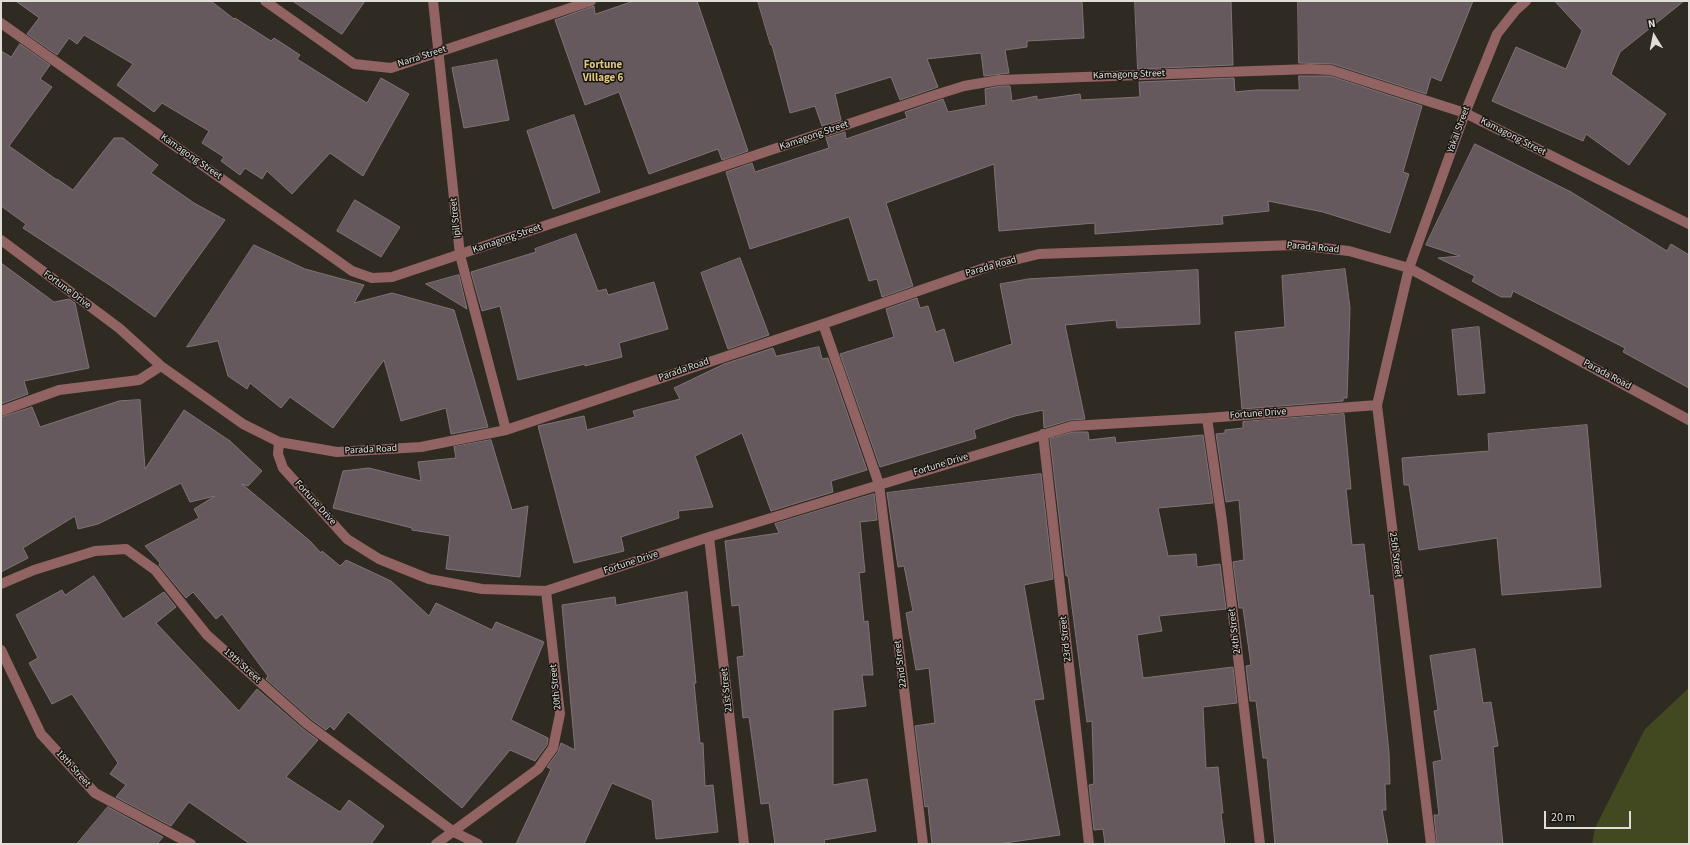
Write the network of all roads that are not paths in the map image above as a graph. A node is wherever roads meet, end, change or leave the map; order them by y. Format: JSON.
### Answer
{"nodes":[{"id":1,"x":265,"y":1,"type":"edge"},
{"id":2,"x":433,"y":1,"type":"edge"},
{"id":3,"x":592,"y":1,"type":"edge"},
{"id":4,"x":1526,"y":1,"type":"edge"},
{"id":5,"x":1,"y":23,"type":"edge"},
{"id":6,"x":438,"y":52,"type":"junction"},
{"id":7,"x":1465,"y":113,"type":"junction"},
{"id":8,"x":1689,"y":224,"type":"edge"},
{"id":9,"x":1,"y":240,"type":"edge"},
{"id":10,"x":460,"y":255,"type":"junction"},
{"id":11,"x":1409,"y":268,"type":"junction"},
{"id":12,"x":823,"y":324,"type":"junction"},
{"id":13,"x":161,"y":366,"type":"junction"},
{"id":14,"x":1377,"y":406,"type":"junction"},
{"id":15,"x":1,"y":411,"type":"edge"},
{"id":16,"x":1207,"y":418,"type":"junction"},
{"id":17,"x":1689,"y":420,"type":"edge"},
{"id":18,"x":506,"y":430,"type":"junction"},
{"id":19,"x":1043,"y":434,"type":"junction"},
{"id":20,"x":279,"y":442,"type":"junction"},
{"id":21,"x":879,"y":484,"type":"junction"},
{"id":22,"x":709,"y":537,"type":"junction"},
{"id":23,"x":1,"y":584,"type":"edge"},
{"id":24,"x":546,"y":591,"type":"junction"},
{"id":25,"x":1,"y":650,"type":"edge"},
{"id":26,"x":454,"y":832,"type":"junction"},
{"id":27,"x":191,"y":844,"type":"edge"},
{"id":28,"x":436,"y":844,"type":"edge"},
{"id":29,"x":478,"y":844,"type":"edge"},
{"id":30,"x":744,"y":844,"type":"edge"},
{"id":31,"x":923,"y":844,"type":"edge"},
{"id":32,"x":1089,"y":844,"type":"edge"},
{"id":33,"x":1260,"y":844,"type":"edge"},
{"id":34,"x":1431,"y":844,"type":"edge"}],
"edges":[{"from":1,"to":6,"type":"street","name":"Narra Street"},
{"from":2,"to":6,"type":"street","name":"Ipil Street"},
{"from":3,"to":6,"type":"street","name":"Narra Street"},
{"from":4,"to":7,"type":"street","name":"Yakal Street"},
{"from":5,"to":10,"type":"street","name":"Kamagong Street"},
{"from":6,"to":10,"type":"street","name":"Ipil Street"},
{"from":7,"to":8,"type":"street","name":"Kamagong Street"},
{"from":7,"to":10,"type":"street","name":"Kamagong Street"},
{"from":7,"to":11,"type":"street","name":"Yakal Street"},
{"from":9,"to":13,"type":"street","name":"Fortune Drive"},
{"from":10,"to":18,"type":"street","name":"Ipil Street"},
{"from":11,"to":12,"type":"street","name":"Parada Road"},
{"from":11,"to":14,"type":"street","name":"25th Street"},
{"from":11,"to":17,"type":"street","name":"Parada Road"},
{"from":12,"to":18,"type":"street","name":"Parada Road"},
{"from":12,"to":21,"type":"street","name":"22nd Street"},
{"from":13,"to":15,"type":"street"},
{"from":13,"to":20,"type":"street","name":"Fortune Drive"},
{"from":14,"to":16,"type":"street","name":"Fortune Drive"},
{"from":14,"to":34,"type":"street","name":"25th Street"},
{"from":16,"to":19,"type":"street","name":"Fortune Drive"},
{"from":16,"to":33,"type":"street","name":"24th Street"},
{"from":18,"to":20,"type":"street","name":"Parada Road"},
{"from":19,"to":21,"type":"street","name":"Fortune Drive"},
{"from":19,"to":32,"type":"street","name":"23rd Street"},
{"from":20,"to":24,"type":"street","name":"Fortune Drive"},
{"from":21,"to":22,"type":"street","name":"Fortune Drive"},
{"from":21,"to":31,"type":"street","name":"22nd Street"},
{"from":22,"to":24,"type":"street","name":"Fortune Drive"},
{"from":22,"to":30,"type":"street","name":"21st Street"},
{"from":23,"to":26,"type":"street","name":"19th Street"},
{"from":24,"to":26,"type":"street","name":"20th Street"},
{"from":25,"to":27,"type":"street","name":"18th Street"},
{"from":26,"to":28,"type":"street"},
{"from":26,"to":29,"type":"street","name":"19th Street"}]}
